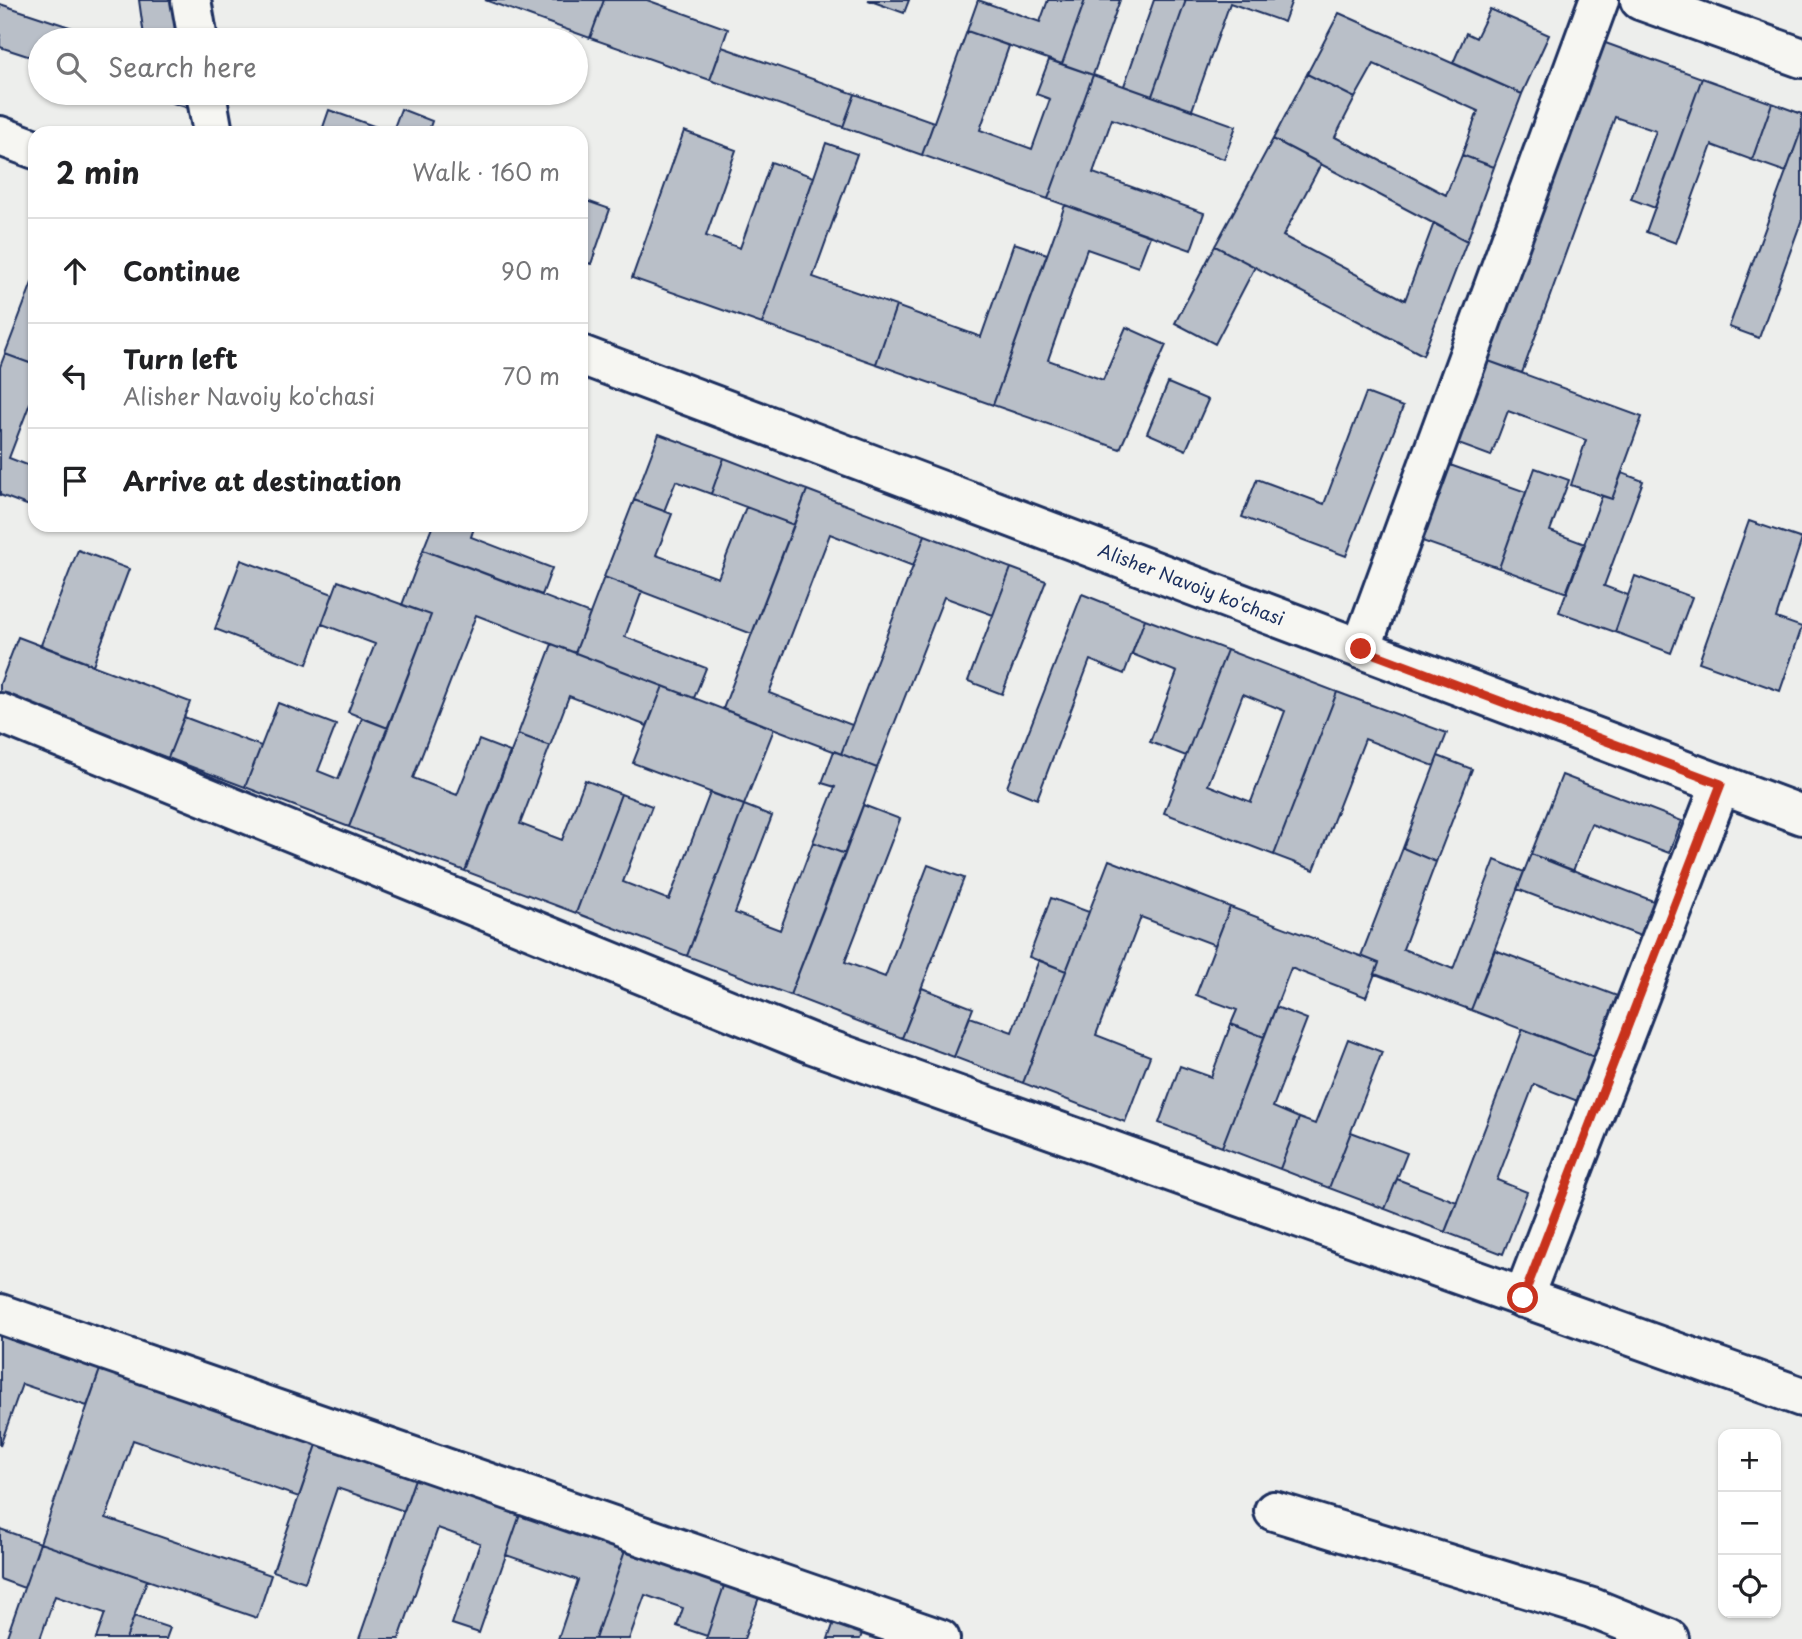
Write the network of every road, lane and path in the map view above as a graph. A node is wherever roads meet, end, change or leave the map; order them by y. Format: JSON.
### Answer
{"nodes":[{"id":1,"x":191,"y":0,"type":"edge"},
{"id":2,"x":1599,"y":0,"type":"edge"},
{"id":3,"x":1640,"y":0,"type":"edge"},
{"id":4,"x":196,"y":28,"type":"edge"},
{"id":5,"x":1802,"y":58,"type":"edge"},
{"id":6,"x":208,"y":105,"type":"edge"},
{"id":7,"x":212,"y":126,"type":"edge"},
{"id":8,"x":0,"y":136,"type":"edge"},
{"id":9,"x":28,"y":146,"type":"edge"},
{"id":10,"x":588,"y":358,"type":"edge"},
{"id":11,"x":1361,"y":649,"type":"junction"},
{"id":12,"x":0,"y":713,"type":"edge"},
{"id":13,"x":1721,"y":784,"type":"junction"},
{"id":14,"x":1802,"y":815,"type":"edge"},
{"id":15,"x":1523,"y":1298,"type":"junction"},
{"id":16,"x":0,"y":1314,"type":"edge"},
{"id":17,"x":1802,"y":1397,"type":"edge"},
{"id":18,"x":1274,"y":1511,"type":"dead end"},
{"id":19,"x":940,"y":1639,"type":"edge"},
{"id":20,"x":1669,"y":1639,"type":"edge"}],
"edges":[{"from":1,"to":4,"type":"street"},
{"from":2,"to":11,"type":"street"},
{"from":3,"to":5,"type":"street"},
{"from":6,"to":7,"type":"street"},
{"from":8,"to":9,"type":"street"},
{"from":10,"to":11,"type":"street","name":"Alisher Navoiy ko'chasi"},
{"from":11,"to":13,"type":"street","name":"Alisher Navoiy ko'chasi"},
{"from":12,"to":15,"type":"street"},
{"from":13,"to":14,"type":"street","name":"Alisher Navoiy ko'chasi"},
{"from":13,"to":15,"type":"street"},
{"from":15,"to":17,"type":"street"},
{"from":16,"to":19,"type":"street"},
{"from":18,"to":20,"type":"street"}]}
